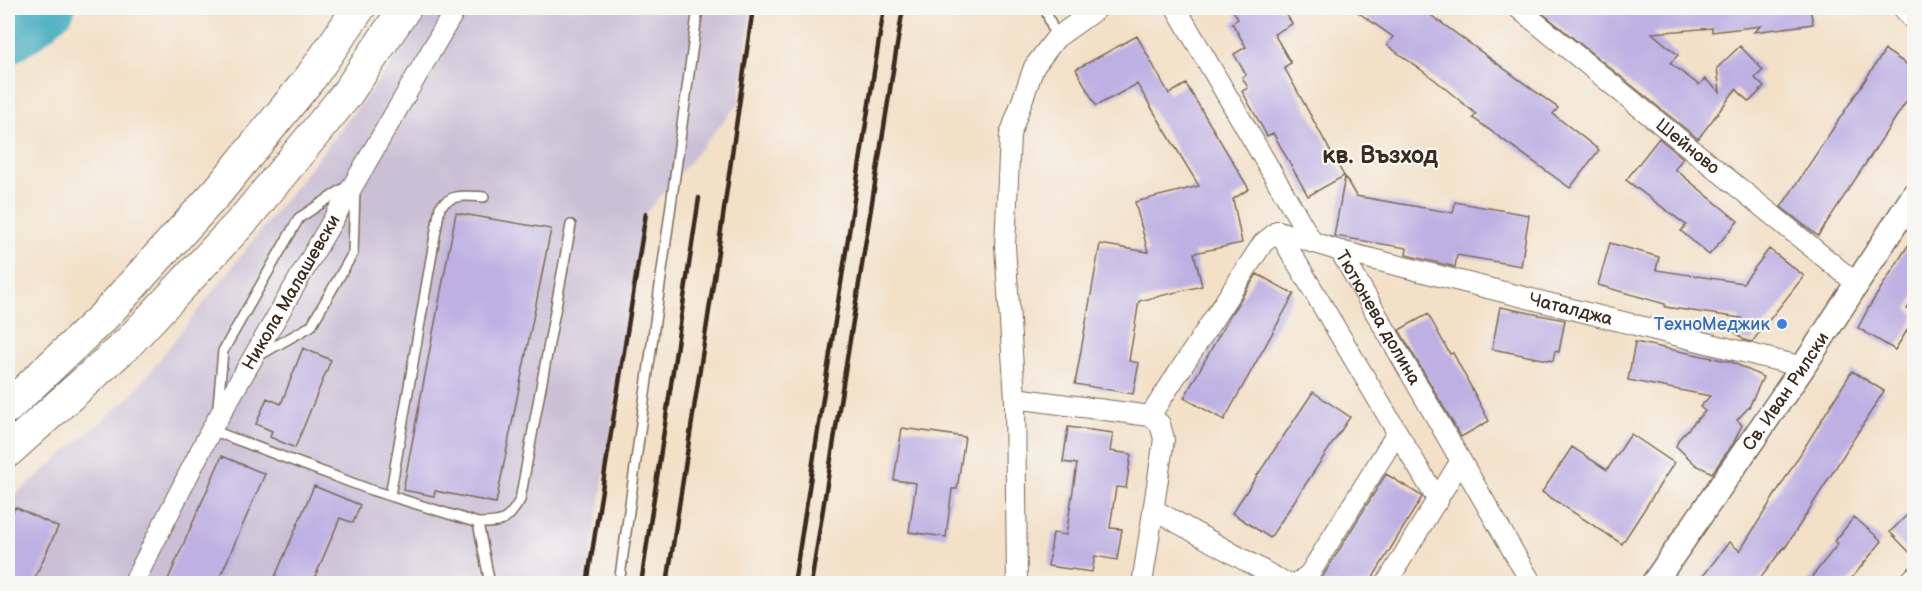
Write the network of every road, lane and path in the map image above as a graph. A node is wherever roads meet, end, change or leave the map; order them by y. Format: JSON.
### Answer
{"nodes":[{"id":1,"x":359,"y":8,"type":"edge"},
{"id":2,"x":405,"y":8,"type":"edge"},
{"id":3,"x":456,"y":8,"type":"edge"},
{"id":4,"x":698,"y":8,"type":"edge"},
{"id":5,"x":1045,"y":8,"type":"edge"},
{"id":6,"x":1098,"y":8,"type":"edge"},
{"id":7,"x":1176,"y":8,"type":"edge"},
{"id":8,"x":1518,"y":8,"type":"edge"},
{"id":9,"x":1903,"y":8,"type":"edge"},
{"id":10,"x":1914,"y":21,"type":"edge"},
{"id":11,"x":1056,"y":38,"type":"junction"},
{"id":12,"x":356,"y":180,"type":"junction"},
{"id":13,"x":1914,"y":195,"type":"edge"},
{"id":14,"x":484,"y":197,"type":"dead end"},
{"id":15,"x":572,"y":225,"type":"dead end"},
{"id":16,"x":1278,"y":231,"type":"junction"},
{"id":17,"x":1313,"y":243,"type":"junction"},
{"id":18,"x":1340,"y":251,"type":"junction"},
{"id":19,"x":1857,"y":284,"type":"junction"},
{"id":20,"x":251,"y":360,"type":"junction"},
{"id":21,"x":1803,"y":367,"type":"junction"},
{"id":22,"x":1015,"y":398,"type":"junction"},
{"id":23,"x":8,"y":407,"type":"edge"},
{"id":24,"x":1150,"y":416,"type":"junction"},
{"id":25,"x":214,"y":424,"type":"junction"},
{"id":26,"x":1397,"y":433,"type":"junction"},
{"id":27,"x":8,"y":451,"type":"edge"},
{"id":28,"x":1461,"y":462,"type":"junction"},
{"id":29,"x":390,"y":496,"type":"junction"},
{"id":30,"x":1438,"y":501,"type":"junction"},
{"id":31,"x":1153,"y":509,"type":"junction"},
{"id":32,"x":478,"y":523,"type":"junction"},
{"id":33,"x":1914,"y":578,"type":"edge"},
{"id":34,"x":133,"y":584,"type":"edge"},
{"id":35,"x":490,"y":584,"type":"edge"},
{"id":36,"x":619,"y":584,"type":"edge"},
{"id":37,"x":1017,"y":584,"type":"edge"},
{"id":38,"x":1142,"y":584,"type":"edge"},
{"id":39,"x":1289,"y":584,"type":"edge"},
{"id":40,"x":1294,"y":584,"type":"edge"},
{"id":41,"x":1386,"y":584,"type":"edge"},
{"id":42,"x":1532,"y":584,"type":"edge"},
{"id":43,"x":1653,"y":584,"type":"edge"},
{"id":44,"x":1908,"y":584,"type":"edge"}],
"edges":[{"from":1,"to":23,"type":"main road"},
{"from":2,"to":27,"type":"main road"},
{"from":3,"to":12,"type":"street","name":"Никола Малашевски"},
{"from":4,"to":36,"type":"lane"},
{"from":5,"to":11,"type":"lane"},
{"from":6,"to":11,"type":"street"},
{"from":7,"to":17,"type":"street","name":"Тютюнева долина"},
{"from":8,"to":19,"type":"street","name":"Шейново"},
{"from":9,"to":10,"type":"street"},
{"from":11,"to":22,"type":"street"},
{"from":12,"to":20,"type":"street","name":"Никола Малашевски"},
{"from":12,"to":20,"type":"lane"},
{"from":12,"to":25,"type":"lane"},
{"from":13,"to":19,"type":"street","name":"Св. Иван Рилски"},
{"from":14,"to":29,"type":"lane"},
{"from":15,"to":32,"type":"lane"},
{"from":16,"to":17,"type":"street"},
{"from":16,"to":24,"type":"street"},
{"from":16,"to":26,"type":"street"},
{"from":17,"to":18,"type":"street","name":"Тютюнева долина"},
{"from":18,"to":21,"type":"street","name":"Чаталджа"},
{"from":18,"to":28,"type":"street","name":"Тютюнева долина"},
{"from":19,"to":21,"type":"street","name":"Св. Иван Рилски"},
{"from":20,"to":25,"type":"street","name":"Никола Малашевски"},
{"from":21,"to":43,"type":"street","name":"Св. Иван Рилски"},
{"from":22,"to":24,"type":"street"},
{"from":22,"to":37,"type":"street"},
{"from":24,"to":31,"type":"street"},
{"from":25,"to":29,"type":"lane"},
{"from":25,"to":34,"type":"street","name":"Никола Малашевски"},
{"from":26,"to":30,"type":"street"},
{"from":26,"to":40,"type":"street"},
{"from":28,"to":30,"type":"street"},
{"from":28,"to":42,"type":"street","name":"Тютюнева долина"},
{"from":29,"to":32,"type":"lane"},
{"from":30,"to":41,"type":"street"},
{"from":31,"to":38,"type":"street"},
{"from":31,"to":39,"type":"street"},
{"from":32,"to":35,"type":"lane"},
{"from":33,"to":44,"type":"street"}]}
